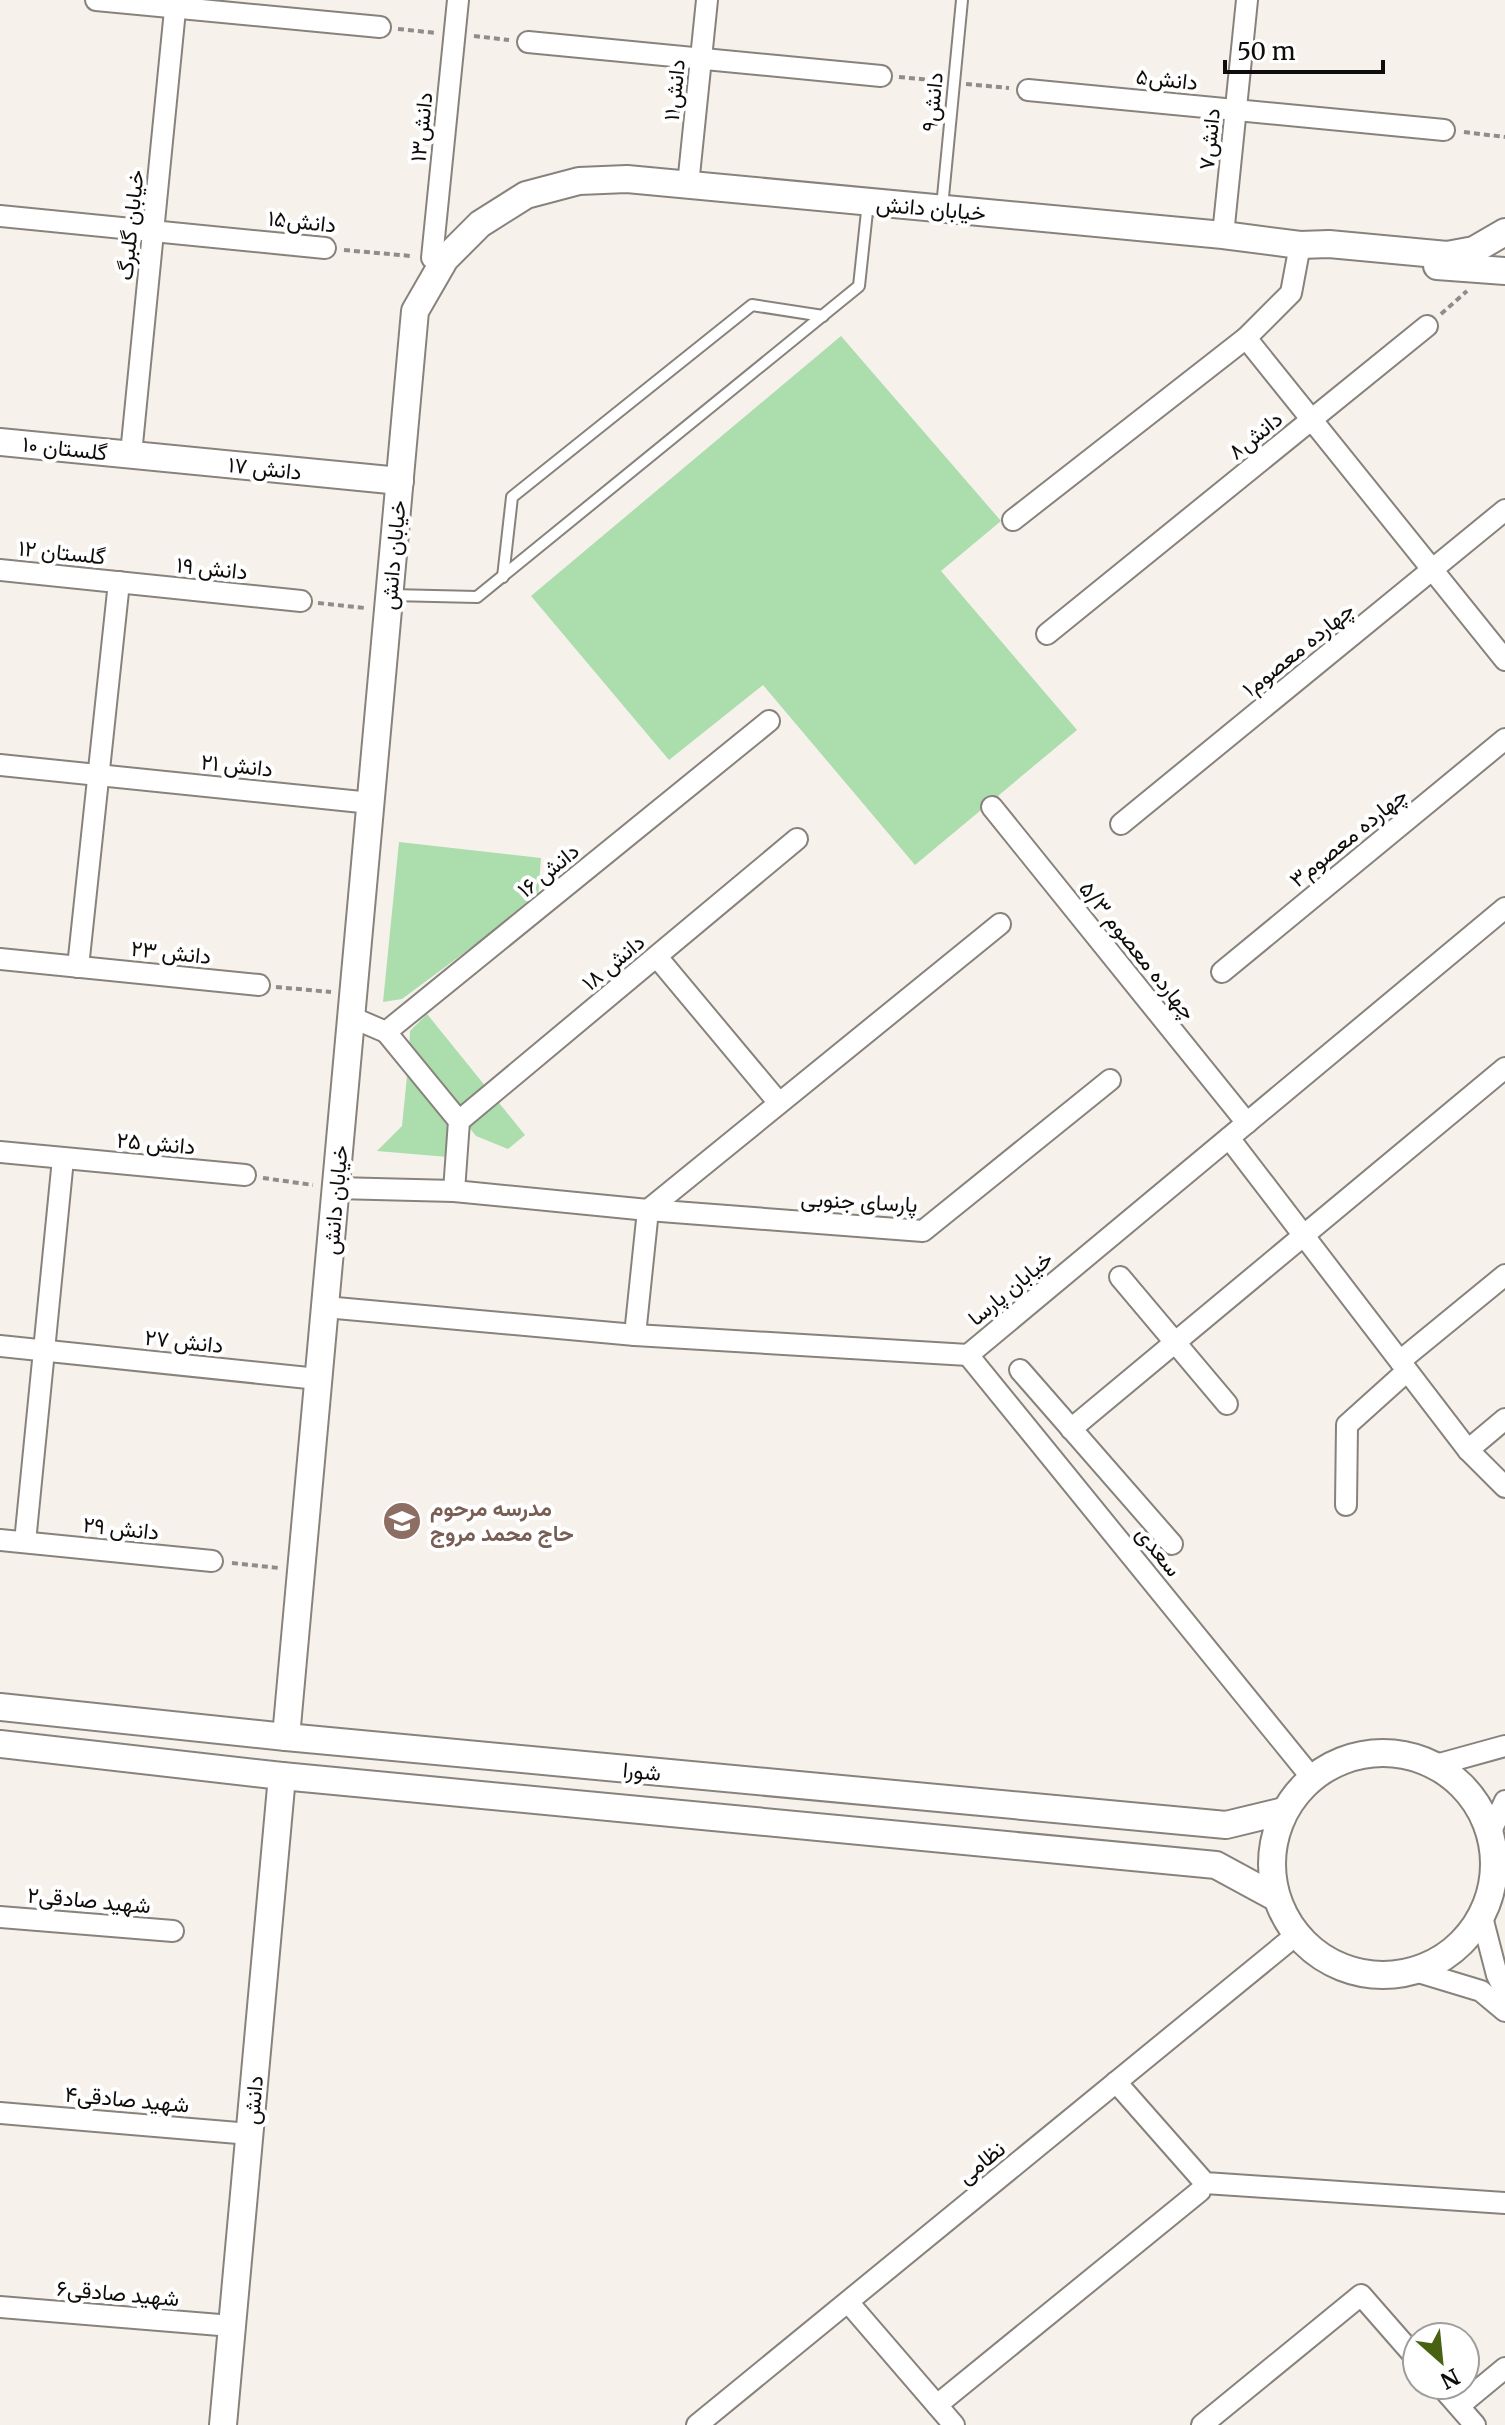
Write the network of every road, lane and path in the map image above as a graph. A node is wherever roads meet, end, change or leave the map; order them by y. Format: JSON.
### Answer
{"nodes":[{"id":1,"x":96,"y":0,"type":"edge"},
{"id":2,"x":458,"y":0,"type":"edge"},
{"id":3,"x":707,"y":0,"type":"edge"},
{"id":4,"x":962,"y":0,"type":"edge"},
{"id":5,"x":1247,"y":0,"type":"edge"},
{"id":6,"x":176,"y":4,"type":"edge"},
{"id":7,"x":380,"y":27,"type":"joint"},
{"id":8,"x":455,"y":35,"type":"junction"},
{"id":9,"x":528,"y":42,"type":"joint"},
{"id":10,"x":701,"y":58,"type":"junction"},
{"id":11,"x":881,"y":76,"type":"joint"},
{"id":12,"x":954,"y":82,"type":"junction"},
{"id":13,"x":1028,"y":90,"type":"joint"},
{"id":14,"x":1236,"y":110,"type":"junction"},
{"id":15,"x":1444,"y":130,"type":"joint"},
{"id":16,"x":1505,"y":137,"type":"edge"},
{"id":17,"x":688,"y":185,"type":"junction"},
{"id":18,"x":868,"y":202,"type":"junction"},
{"id":19,"x":942,"y":209,"type":"junction"},
{"id":20,"x":0,"y":216,"type":"edge"},
{"id":21,"x":153,"y":231,"type":"junction"},
{"id":22,"x":1505,"y":232,"type":"edge"},
{"id":23,"x":1223,"y":235,"type":"junction"},
{"id":24,"x":1300,"y":245,"type":"junction"},
{"id":25,"x":325,"y":248,"type":"joint"},
{"id":26,"x":432,"y":258,"type":"joint"},
{"id":27,"x":1498,"y":270,"type":"edge"},
{"id":28,"x":823,"y":316,"type":"junction"},
{"id":29,"x":1427,"y":326,"type":"joint"},
{"id":30,"x":1246,"y":338,"type":"junction"},
{"id":31,"x":1312,"y":420,"type":"junction"},
{"id":32,"x":0,"y":442,"type":"edge"},
{"id":33,"x":131,"y":454,"type":"junction"},
{"id":34,"x":400,"y":481,"type":"junction"},
{"id":35,"x":1505,"y":510,"type":"edge"},
{"id":36,"x":1013,"y":520,"type":"dead end"},
{"id":37,"x":1432,"y":569,"type":"junction"},
{"id":38,"x":0,"y":570,"type":"edge"},
{"id":39,"x":503,"y":577,"type":"junction"},
{"id":40,"x":119,"y":582,"type":"junction"},
{"id":41,"x":301,"y":601,"type":"joint"},
{"id":42,"x":388,"y":602,"type":"junction"},
{"id":43,"x":1047,"y":634,"type":"dead end"},
{"id":44,"x":1505,"y":660,"type":"edge"},
{"id":45,"x":769,"y":721,"type":"dead end"},
{"id":46,"x":1505,"y":739,"type":"edge"},
{"id":47,"x":0,"y":765,"type":"edge"},
{"id":48,"x":99,"y":775,"type":"junction"},
{"id":49,"x":371,"y":803,"type":"junction"},
{"id":50,"x":992,"y":807,"type":"dead end"},
{"id":51,"x":1121,"y":824,"type":"dead end"},
{"id":52,"x":797,"y":839,"type":"dead end"},
{"id":53,"x":1505,"y":908,"type":"edge"},
{"id":54,"x":1000,"y":924,"type":"dead end"},
{"id":55,"x":657,"y":957,"type":"junction"},
{"id":56,"x":0,"y":959,"type":"edge"},
{"id":57,"x":78,"y":967,"type":"junction"},
{"id":58,"x":1222,"y":972,"type":"dead end"},
{"id":59,"x":259,"y":985,"type":"joint"},
{"id":60,"x":352,"y":1005,"type":"junction"},
{"id":61,"x":386,"y":1032,"type":"junction"},
{"id":62,"x":1505,"y":1068,"type":"edge"},
{"id":63,"x":1110,"y":1080,"type":"dead end"},
{"id":64,"x":779,"y":1103,"type":"junction"},
{"id":65,"x":459,"y":1121,"type":"junction"},
{"id":66,"x":1247,"y":1123,"type":"junction"},
{"id":67,"x":1229,"y":1138,"type":"junction"},
{"id":68,"x":0,"y":1152,"type":"edge"},
{"id":69,"x":63,"y":1159,"type":"junction"},
{"id":70,"x":245,"y":1175,"type":"joint"},
{"id":71,"x":336,"y":1188,"type":"junction"},
{"id":72,"x":454,"y":1191,"type":"junction"},
{"id":73,"x":648,"y":1210,"type":"junction"},
{"id":74,"x":1303,"y":1235,"type":"junction"},
{"id":75,"x":1505,"y":1275,"type":"edge"},
{"id":76,"x":1120,"y":1277,"type":"dead end"},
{"id":77,"x":325,"y":1307,"type":"junction"},
{"id":78,"x":635,"y":1335,"type":"junction"},
{"id":79,"x":1174,"y":1343,"type":"junction"},
{"id":80,"x":0,"y":1346,"type":"edge"},
{"id":81,"x":45,"y":1351,"type":"junction"},
{"id":82,"x":968,"y":1355,"type":"junction"},
{"id":83,"x":1404,"y":1366,"type":"junction"},
{"id":84,"x":1020,"y":1370,"type":"dead end"},
{"id":85,"x":318,"y":1379,"type":"junction"},
{"id":86,"x":1227,"y":1404,"type":"dead end"},
{"id":87,"x":1505,"y":1419,"type":"edge"},
{"id":88,"x":1071,"y":1429,"type":"junction"},
{"id":89,"x":1468,"y":1450,"type":"junction"},
{"id":90,"x":1505,"y":1487,"type":"edge"},
{"id":91,"x":1346,"y":1505,"type":"dead end"},
{"id":92,"x":0,"y":1540,"type":"edge"},
{"id":93,"x":25,"y":1542,"type":"junction"},
{"id":94,"x":1172,"y":1544,"type":"dead end"},
{"id":95,"x":212,"y":1561,"type":"joint"},
{"id":96,"x":301,"y":1570,"type":"junction"},
{"id":97,"x":0,"y":1707,"type":"edge"},
{"id":98,"x":286,"y":1737,"type":"junction"},
{"id":99,"x":0,"y":1744,"type":"edge"},
{"id":100,"x":1505,"y":1746,"type":"edge"},
{"id":101,"x":1436,"y":1765,"type":"junction"},
{"id":102,"x":282,"y":1776,"type":"junction"},
{"id":103,"x":1312,"y":1778,"type":"junction"},
{"id":104,"x":1505,"y":1801,"type":"edge"},
{"id":105,"x":1284,"y":1811,"type":"junction"},
{"id":106,"x":1226,"y":1825,"type":"junction"},
{"id":107,"x":1491,"y":1831,"type":"junction"},
{"id":108,"x":1219,"y":1865,"type":"junction"},
{"id":109,"x":1275,"y":1897,"type":"junction"},
{"id":110,"x":0,"y":1917,"type":"edge"},
{"id":111,"x":1482,"y":1917,"type":"junction"},
{"id":112,"x":173,"y":1931,"type":"dead end"},
{"id":113,"x":1296,"y":1935,"type":"junction"},
{"id":114,"x":1415,"y":1971,"type":"junction"},
{"id":115,"x":1505,"y":1991,"type":"edge"},
{"id":116,"x":1505,"y":2011,"type":"edge"},
{"id":117,"x":1116,"y":2082,"type":"junction"},
{"id":118,"x":0,"y":2113,"type":"edge"},
{"id":119,"x":250,"y":2134,"type":"junction"},
{"id":120,"x":1200,"y":2191,"type":"dead end"},
{"id":121,"x":1505,"y":2203,"type":"edge"},
{"id":122,"x":848,"y":2302,"type":"junction"},
{"id":123,"x":0,"y":2307,"type":"edge"},
{"id":124,"x":232,"y":2326,"type":"junction"},
{"id":125,"x":1401,"y":2341,"type":"edge"},
{"id":126,"x":1505,"y":2368,"type":"edge"},
{"id":127,"x":1454,"y":2401,"type":"edge"},
{"id":128,"x":937,"y":2405,"type":"junction"},
{"id":129,"x":1459,"y":2406,"type":"junction"},
{"id":130,"x":223,"y":2425,"type":"edge"},
{"id":131,"x":697,"y":2425,"type":"edge"},
{"id":132,"x":954,"y":2425,"type":"edge"},
{"id":133,"x":1202,"y":2425,"type":"edge"},
{"id":134,"x":1475,"y":2425,"type":"edge"}],
"edges":[{"from":1,"to":6,"type":"street"},
{"from":2,"to":8,"type":"street","name":"دانش۱۳"},
{"from":3,"to":10,"type":"street","name":"دانش۱۱"},
{"from":4,"to":12,"type":"lane","name":"دانش۹"},
{"from":5,"to":14,"type":"street","name":"دانش۷"},
{"from":6,"to":7,"type":"street"},
{"from":6,"to":21,"type":"street","name":"خیابان گلبرگ"},
{"from":7,"to":8,"type":"path"},
{"from":8,"to":9,"type":"path"},
{"from":8,"to":26,"type":"street","name":"دانش۱۳"},
{"from":9,"to":10,"type":"street"},
{"from":10,"to":11,"type":"street"},
{"from":10,"to":17,"type":"street","name":"دانش۱۱"},
{"from":11,"to":12,"type":"path"},
{"from":12,"to":13,"type":"path"},
{"from":12,"to":19,"type":"lane","name":"دانش۹"},
{"from":13,"to":14,"type":"street","name":"دانش۵"},
{"from":14,"to":15,"type":"street","name":"دانش۵"},
{"from":14,"to":23,"type":"street","name":"دانش۷"},
{"from":15,"to":16,"type":"path"},
{"from":17,"to":18,"type":"street","name":"خیابان دانش"},
{"from":17,"to":34,"type":"street","name":"خیابان دانش"},
{"from":18,"to":19,"type":"street","name":"خیابان دانش"},
{"from":18,"to":28,"type":"lane"},
{"from":19,"to":23,"type":"street","name":"خیابان دانش"},
{"from":20,"to":21,"type":"street","name":"دانش۱۵"},
{"from":21,"to":25,"type":"street","name":"دانش۱۵"},
{"from":21,"to":33,"type":"street","name":"خیابان گلبرگ"},
{"from":22,"to":24,"type":"street","name":"خیابان دانش"},
{"from":23,"to":24,"type":"street","name":"خیابان دانش"},
{"from":24,"to":27,"type":"street","name":"خیابان دانش"},
{"from":24,"to":30,"type":"street"},
{"from":25,"to":26,"type":"path","name":"دانش۱۵"},
{"from":27,"to":29,"type":"path"},
{"from":28,"to":39,"type":"lane"},
{"from":28,"to":39,"type":"lane"},
{"from":29,"to":31,"type":"street","name":"دانش۸"},
{"from":30,"to":31,"type":"street"},
{"from":30,"to":36,"type":"street"},
{"from":31,"to":37,"type":"street"},
{"from":31,"to":43,"type":"street","name":"دانش۸"},
{"from":32,"to":33,"type":"street","name":"گلستان ۱۰"},
{"from":33,"to":34,"type":"street","name":"دانش ۱۷"},
{"from":34,"to":42,"type":"street","name":"خیابان دانش"},
{"from":35,"to":37,"type":"street","name":"چهارده معصوم۱"},
{"from":37,"to":44,"type":"street"},
{"from":37,"to":51,"type":"street","name":"چهارده معصوم۱"},
{"from":38,"to":40,"type":"street","name":"گلستان ۱۲"},
{"from":39,"to":42,"type":"lane"},
{"from":40,"to":41,"type":"street","name":"دانش ۱۹"},
{"from":40,"to":48,"type":"street"},
{"from":41,"to":42,"type":"path"},
{"from":42,"to":49,"type":"street","name":"خیابان دانش"},
{"from":45,"to":61,"type":"street","name":"دانش ۱۶"},
{"from":46,"to":58,"type":"street","name":"چهارده معصوم۳"},
{"from":47,"to":48,"type":"street","name":"دانش ۲۱"},
{"from":48,"to":49,"type":"street","name":"دانش ۲۱"},
{"from":48,"to":57,"type":"street"},
{"from":49,"to":60,"type":"street","name":"خیابان دانش"},
{"from":50,"to":66,"type":"street","name":"چهارده معصوم ۵/۳"},
{"from":52,"to":55,"type":"street","name":"دانش ۱۸"},
{"from":53,"to":66,"type":"street","name":"خیابان پارسا"},
{"from":54,"to":64,"type":"street"},
{"from":55,"to":64,"type":"street"},
{"from":55,"to":65,"type":"street","name":"دانش ۱۸"},
{"from":56,"to":57,"type":"street","name":"دانش ۲۳"},
{"from":57,"to":59,"type":"street","name":"دانش ۲۳"},
{"from":59,"to":60,"type":"path"},
{"from":60,"to":61,"type":"street"},
{"from":60,"to":71,"type":"street","name":"خیابان دانش"},
{"from":61,"to":65,"type":"street"},
{"from":62,"to":74,"type":"street"},
{"from":63,"to":73,"type":"street","name":"پارسای جنوبی"},
{"from":64,"to":73,"type":"street"},
{"from":65,"to":72,"type":"street"},
{"from":66,"to":67,"type":"street","name":"خیابان پارسا"},
{"from":67,"to":74,"type":"street"},
{"from":67,"to":82,"type":"street","name":"خیابان پارسا"},
{"from":68,"to":69,"type":"street","name":"دانش ۲۵"},
{"from":69,"to":70,"type":"street","name":"دانش ۲۵"},
{"from":69,"to":81,"type":"street"},
{"from":70,"to":71,"type":"path"},
{"from":71,"to":72,"type":"street","name":"پارسای جنوبی"},
{"from":71,"to":77,"type":"street","name":"خیابان دانش"},
{"from":72,"to":73,"type":"street","name":"پارسای جنوبی"},
{"from":73,"to":78,"type":"street"},
{"from":74,"to":79,"type":"street"},
{"from":74,"to":83,"type":"street"},
{"from":75,"to":83,"type":"street"},
{"from":76,"to":79,"type":"street"},
{"from":77,"to":78,"type":"street","name":"خیابان پارسا"},
{"from":77,"to":85,"type":"street","name":"خیابان دانش"},
{"from":78,"to":82,"type":"street","name":"خیابان پارسا"},
{"from":79,"to":86,"type":"street"},
{"from":79,"to":88,"type":"street"},
{"from":80,"to":81,"type":"street","name":"دانش ۲۷"},
{"from":81,"to":85,"type":"street","name":"دانش ۲۷"},
{"from":81,"to":93,"type":"street"},
{"from":82,"to":103,"type":"street","name":"سعدی"},
{"from":83,"to":89,"type":"street"},
{"from":83,"to":91,"type":"street"},
{"from":84,"to":88,"type":"street"},
{"from":85,"to":96,"type":"street","name":"خیابان دانش"},
{"from":87,"to":89,"type":"street"},
{"from":88,"to":94,"type":"street"},
{"from":89,"to":90,"type":"street"},
{"from":92,"to":93,"type":"street","name":"دانش ۲۹"},
{"from":93,"to":95,"type":"street","name":"دانش ۲۹"},
{"from":95,"to":96,"type":"path"},
{"from":96,"to":98,"type":"street","name":"خیابان دانش"},
{"from":97,"to":98,"type":"street","name":"شورا"},
{"from":98,"to":106,"type":"street","name":"شورا"},
{"from":99,"to":102,"type":"street","name":"شورا"},
{"from":100,"to":101,"type":"street"},
{"from":101,"to":103,"type":"street"},
{"from":101,"to":107,"type":"street"},
{"from":102,"to":108,"type":"street","name":"شورا"},
{"from":102,"to":119,"type":"street","name":"دانش"},
{"from":103,"to":105,"type":"street"},
{"from":104,"to":107,"type":"street"},
{"from":105,"to":106,"type":"street","name":"شورا"},
{"from":105,"to":109,"type":"street"},
{"from":106,"to":108,"type":"street"},
{"from":107,"to":111,"type":"street"},
{"from":108,"to":109,"type":"street","name":"شورا"},
{"from":109,"to":113,"type":"street"},
{"from":110,"to":112,"type":"street","name":"شهید صادقی۲"},
{"from":111,"to":114,"type":"street"},
{"from":111,"to":115,"type":"street"},
{"from":113,"to":114,"type":"street"},
{"from":113,"to":117,"type":"street","name":"نظامی"},
{"from":114,"to":116,"type":"street"},
{"from":117,"to":121,"type":"street"},
{"from":117,"to":122,"type":"street","name":"نظامی"},
{"from":118,"to":119,"type":"street","name":"شهید صادقی۴"},
{"from":119,"to":124,"type":"street","name":"دانش"},
{"from":120,"to":128,"type":"street"},
{"from":122,"to":128,"type":"street"},
{"from":122,"to":131,"type":"street","name":"نظامی"},
{"from":123,"to":124,"type":"street","name":"شهید صادقی۶"},
{"from":124,"to":130,"type":"street","name":"دانش"},
{"from":125,"to":133,"type":"street"},
{"from":126,"to":129,"type":"street"},
{"from":127,"to":129,"type":"street"},
{"from":128,"to":132,"type":"street"},
{"from":129,"to":134,"type":"street"}]}
